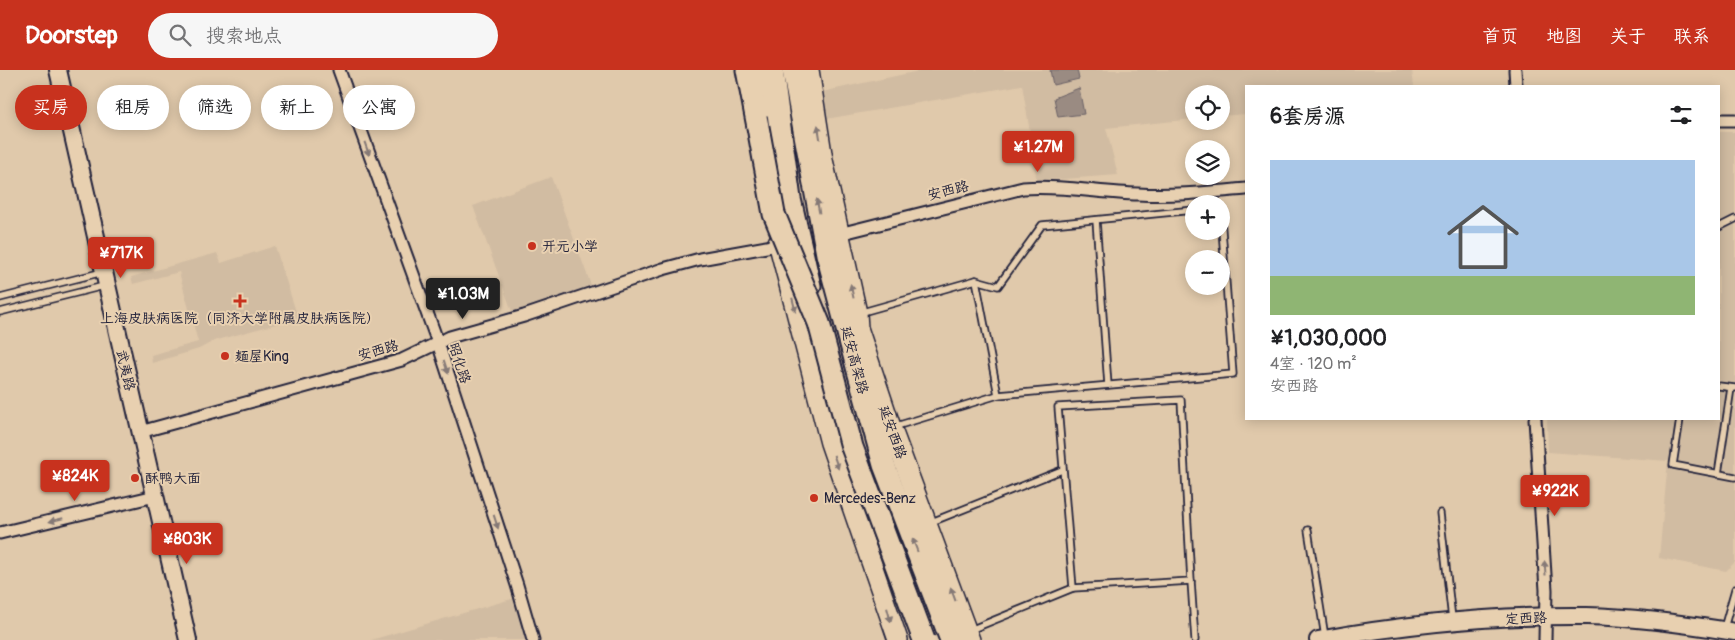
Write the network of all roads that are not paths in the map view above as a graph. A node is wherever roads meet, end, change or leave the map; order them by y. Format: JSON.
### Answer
{"nodes":[{"id":1,"x":58,"y":70,"type":"edge"},
{"id":2,"x":339,"y":70,"type":"edge"},
{"id":3,"x":740,"y":70,"type":"edge"},
{"id":4,"x":747,"y":70,"type":"edge"},
{"id":5,"x":761,"y":70,"type":"edge"},
{"id":6,"x":772,"y":70,"type":"edge"},
{"id":7,"x":793,"y":70,"type":"edge"},
{"id":8,"x":809,"y":70,"type":"edge"},
{"id":9,"x":1515,"y":70,"type":"edge"},
{"id":10,"x":1516,"y":85,"type":"edge"},
{"id":11,"x":1720,"y":120,"type":"edge"},
{"id":12,"x":1735,"y":120,"type":"edge"},
{"id":13,"x":1245,"y":189,"type":"edge"},
{"id":14,"x":1185,"y":211,"type":"edge"},
{"id":15,"x":1735,"y":219,"type":"edge"},
{"id":16,"x":1096,"y":220,"type":"junction"},
{"id":17,"x":1720,"y":226,"type":"edge"},
{"id":18,"x":839,"y":234,"type":"junction"},
{"id":19,"x":1223,"y":240,"type":"edge"},
{"id":20,"x":786,"y":244,"type":"junction"},
{"id":21,"x":105,"y":279,"type":"junction"},
{"id":22,"x":976,"y":280,"type":"junction"},
{"id":23,"x":0,"y":298,"type":"edge"},
{"id":24,"x":0,"y":312,"type":"edge"},
{"id":25,"x":857,"y":313,"type":"junction"},
{"id":26,"x":819,"y":323,"type":"junction"},
{"id":27,"x":438,"y":343,"type":"junction"},
{"id":28,"x":1108,"y":385,"type":"junction"},
{"id":29,"x":1720,"y":386,"type":"edge"},
{"id":30,"x":1733,"y":388,"type":"edge"},
{"id":31,"x":998,"y":395,"type":"junction"},
{"id":32,"x":1535,"y":420,"type":"edge"},
{"id":33,"x":1680,"y":420,"type":"edge"},
{"id":34,"x":891,"y":427,"type":"junction"},
{"id":35,"x":140,"y":432,"type":"junction"},
{"id":36,"x":1062,"y":470,"type":"junction"},
{"id":37,"x":1718,"y":474,"type":"junction"},
{"id":38,"x":1735,"y":477,"type":"edge"},
{"id":39,"x":868,"y":482,"type":"junction"},
{"id":40,"x":155,"y":496,"type":"junction"},
{"id":41,"x":1440,"y":513,"type":"dead end"},
{"id":42,"x":927,"y":524,"type":"junction"},
{"id":43,"x":1308,"y":530,"type":"dead end"},
{"id":44,"x":0,"y":533,"type":"edge"},
{"id":45,"x":866,"y":546,"type":"junction"},
{"id":46,"x":1191,"y":581,"type":"junction"},
{"id":47,"x":1073,"y":588,"type":"junction"},
{"id":48,"x":1735,"y":589,"type":"edge"},
{"id":49,"x":1546,"y":616,"type":"junction"},
{"id":50,"x":1452,"y":621,"type":"junction"},
{"id":51,"x":1729,"y":631,"type":"edge"},
{"id":52,"x":963,"y":637,"type":"edge"},
{"id":53,"x":1322,"y":639,"type":"edge"},
{"id":54,"x":188,"y":640,"type":"edge"},
{"id":55,"x":533,"y":640,"type":"edge"},
{"id":56,"x":898,"y":640,"type":"edge"},
{"id":57,"x":922,"y":640,"type":"edge"},
{"id":58,"x":1195,"y":640,"type":"edge"},
{"id":59,"x":1545,"y":640,"type":"edge"}],
"edges":[{"from":1,"to":21,"type":"street","name":"武夷路"},
{"from":2,"to":27,"type":"street","name":"昭化路","one_way":true},
{"from":3,"to":20,"type":"main road"},
{"from":4,"to":26,"type":"highway","bridge":true},
{"from":5,"to":20,"type":"main road"},
{"from":6,"to":26,"type":"highway","name":"延安高架路","bridge":true},
{"from":52,"to":7,"type":"highway","name":"延安高架路","one_way":true},
{"from":18,"to":8,"type":"main road","name":"延安西路","one_way":true},
{"from":9,"to":10,"type":"street"},
{"from":11,"to":12,"type":"street"},
{"from":13,"to":18,"type":"street","name":"安西路"},
{"from":14,"to":16,"type":"lane"},
{"from":15,"to":17,"type":"lane"},
{"from":16,"to":22,"type":"lane"},
{"from":16,"to":28,"type":"lane"},
{"from":25,"to":18,"type":"main road","name":"延安西路","one_way":true},
{"from":19,"to":28,"type":"lane"},
{"from":20,"to":27,"type":"street","name":"安西路"},
{"from":20,"to":39,"type":"main road"},
{"from":20,"to":45,"type":"main road","one_way":true},
{"from":21,"to":23,"type":"lane"},
{"from":21,"to":24,"type":"lane"},
{"from":21,"to":35,"type":"street","name":"武夷路"},
{"from":22,"to":25,"type":"lane"},
{"from":22,"to":31,"type":"lane"},
{"from":25,"to":34,"type":"main road","name":"延安西路"},
{"from":26,"to":57,"type":"highway","name":"延安高架路","bridge":true},
{"from":27,"to":35,"type":"street","name":"安西路"},
{"from":27,"to":55,"type":"street","name":"昭化路","one_way":true},
{"from":28,"to":31,"type":"lane"},
{"from":29,"to":30,"type":"lane"},
{"from":30,"to":37,"type":"lane"},
{"from":31,"to":34,"type":"lane"},
{"from":49,"to":32,"type":"street","one_way":true},
{"from":33,"to":37,"type":"lane"},
{"from":34,"to":42,"type":"main road","name":"延安西路"},
{"from":35,"to":40,"type":"street","name":"武夷路"},
{"from":36,"to":42,"type":"lane"},
{"from":36,"to":46,"type":"lane"},
{"from":36,"to":47,"type":"lane"},
{"from":37,"to":38,"type":"lane"},
{"from":39,"to":45,"type":"main road"},
{"from":39,"to":57,"type":"main road"},
{"from":40,"to":44,"type":"street","one_way":true},
{"from":40,"to":54,"type":"street","name":"武夷路"},
{"from":41,"to":50,"type":"lane"},
{"from":52,"to":42,"type":"main road","name":"延安西路","one_way":true},
{"from":43,"to":53,"type":"lane"},
{"from":45,"to":56,"type":"main road","one_way":true},
{"from":46,"to":47,"type":"lane"},
{"from":46,"to":58,"type":"lane"},
{"from":47,"to":52,"type":"lane"},
{"from":48,"to":51,"type":"lane"},
{"from":49,"to":50,"type":"street","name":"定西路"},
{"from":49,"to":51,"type":"street","name":"定西路"},
{"from":49,"to":59,"type":"street"},
{"from":50,"to":53,"type":"street","name":"定西路"}]}
